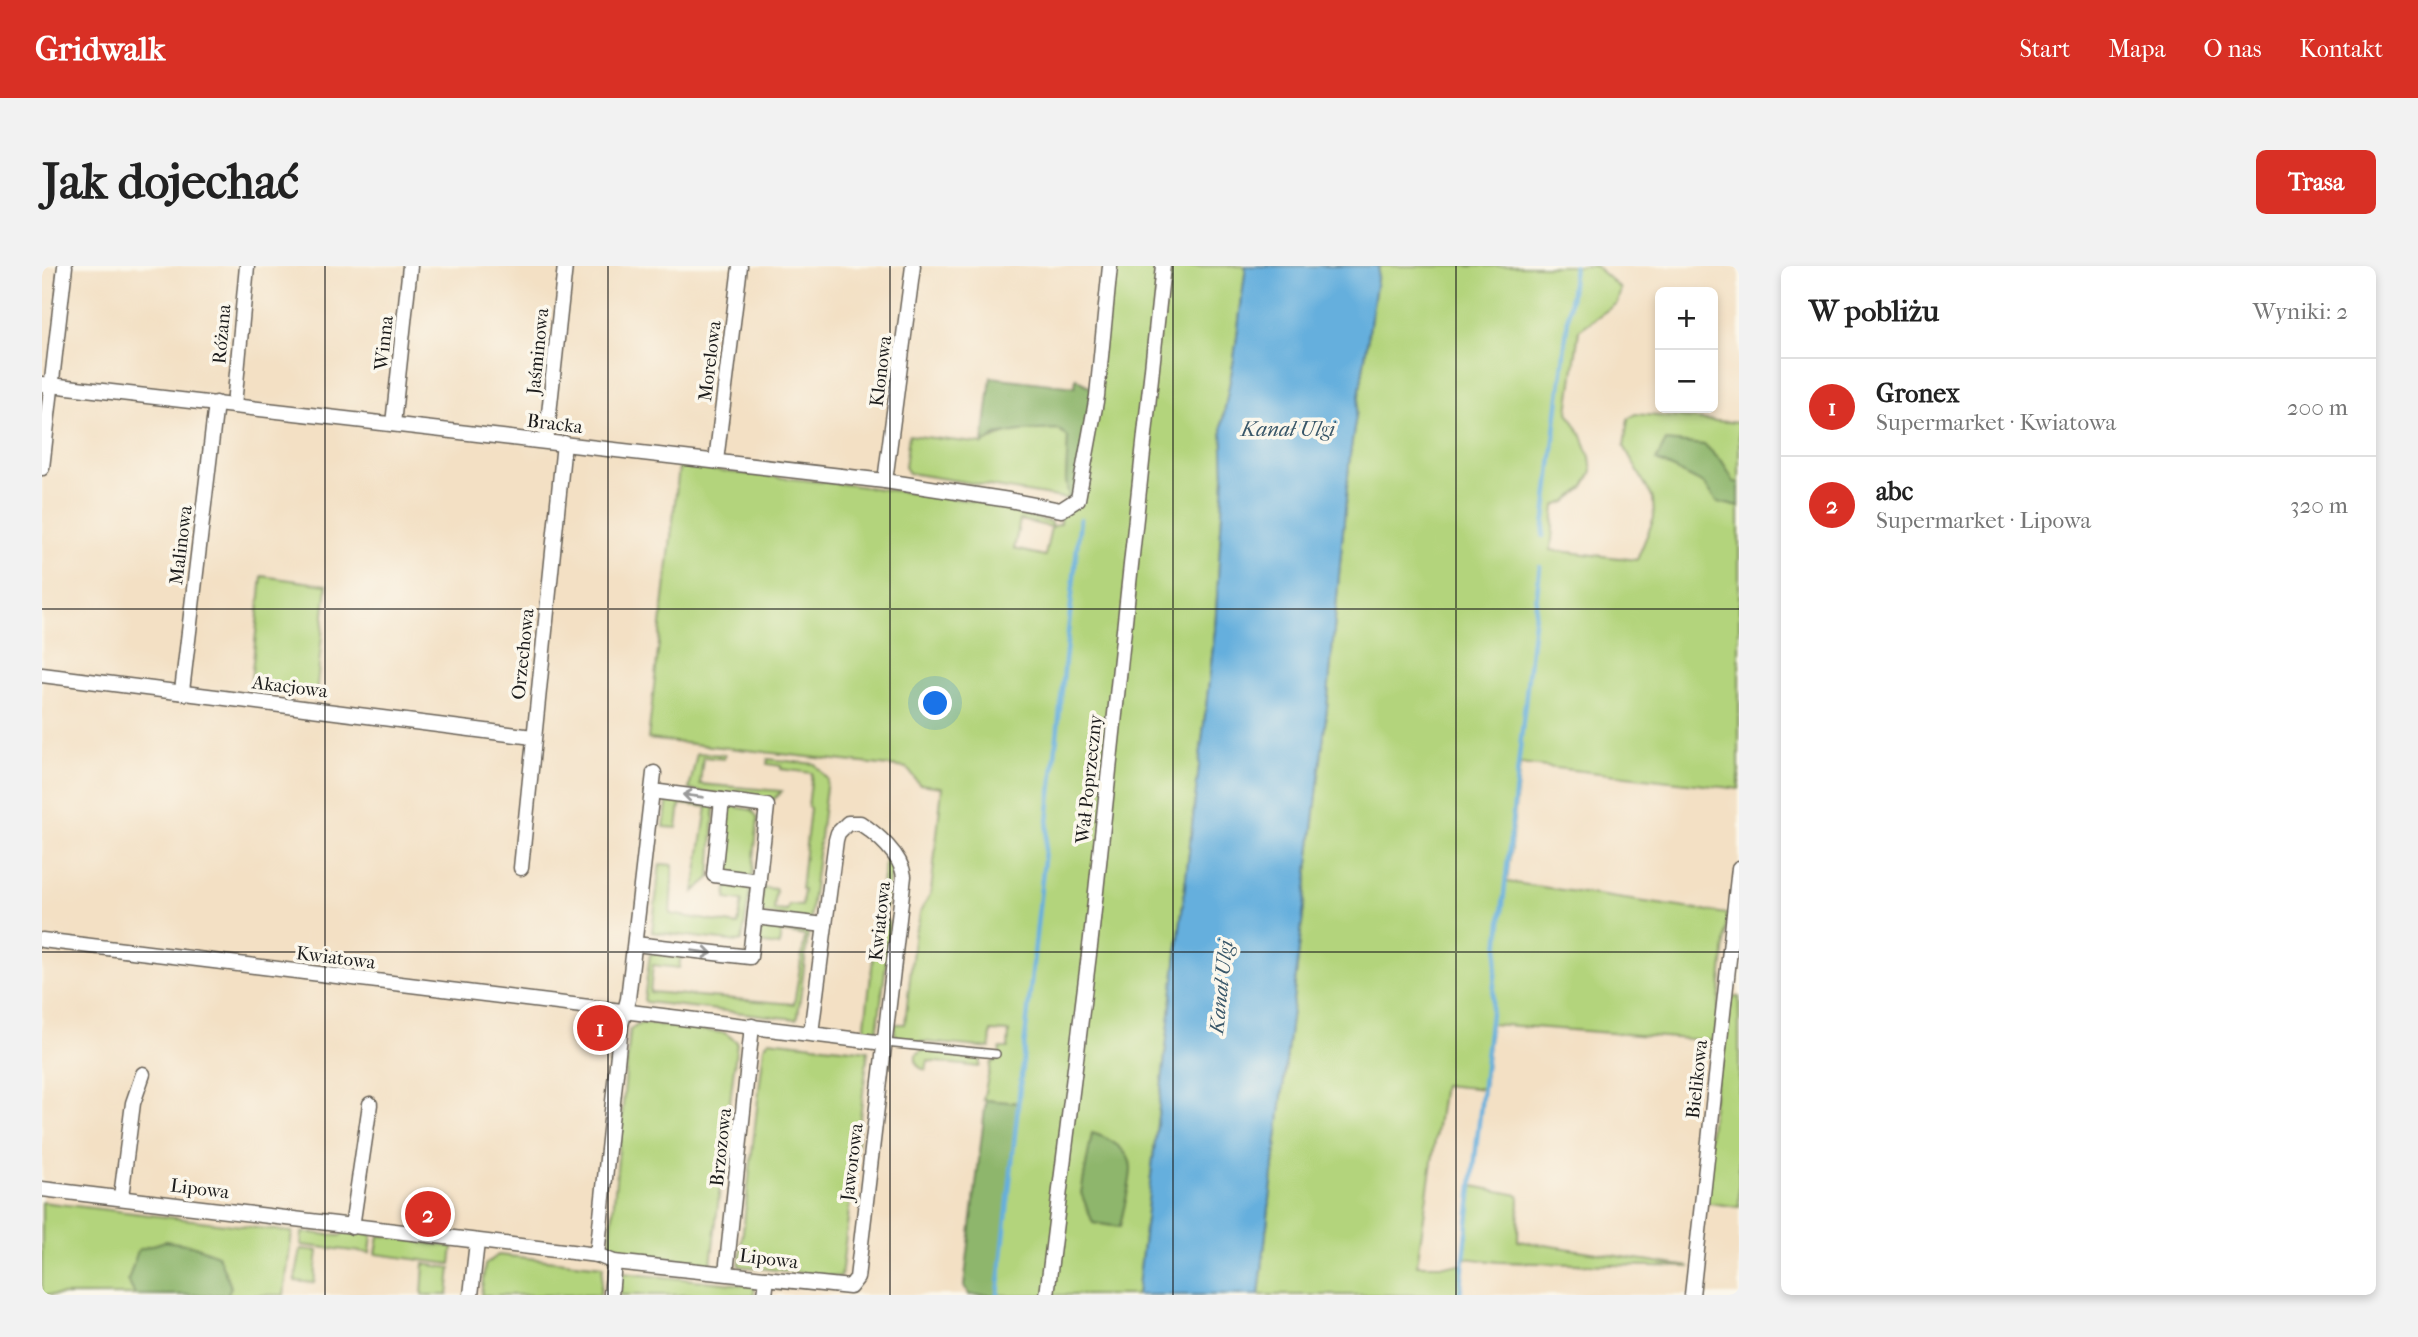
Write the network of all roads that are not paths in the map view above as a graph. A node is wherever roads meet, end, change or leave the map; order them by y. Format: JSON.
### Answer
{"nodes":[{"id":1,"x":65,"y":266,"type":"edge"},
{"id":2,"x":247,"y":266,"type":"edge"},
{"id":3,"x":410,"y":266,"type":"edge"},
{"id":4,"x":565,"y":266,"type":"edge"},
{"id":5,"x":740,"y":266,"type":"edge"},
{"id":6,"x":913,"y":266,"type":"edge"},
{"id":7,"x":1110,"y":266,"type":"edge"},
{"id":8,"x":1163,"y":266,"type":"edge"},
{"id":9,"x":47,"y":384,"type":"edge"},
{"id":10,"x":216,"y":404,"type":"junction"},
{"id":11,"x":234,"y":405,"type":"junction"},
{"id":12,"x":393,"y":424,"type":"junction"},
{"id":13,"x":546,"y":441,"type":"junction"},
{"id":14,"x":564,"y":443,"type":"junction"},
{"id":15,"x":716,"y":461,"type":"junction"},
{"id":16,"x":42,"y":468,"type":"edge"},
{"id":17,"x":885,"y":481,"type":"junction"},
{"id":18,"x":42,"y":675,"type":"edge"},
{"id":19,"x":182,"y":691,"type":"junction"},
{"id":20,"x":533,"y":737,"type":"junction"},
{"id":21,"x":654,"y":773,"type":"dead end"},
{"id":22,"x":652,"y":791,"type":"junction"},
{"id":23,"x":722,"y":800,"type":"junction"},
{"id":24,"x":521,"y":868,"type":"dead end"},
{"id":25,"x":1739,"y":868,"type":"edge"},
{"id":26,"x":759,"y":881,"type":"junction"},
{"id":27,"x":755,"y":917,"type":"junction"},
{"id":28,"x":825,"y":925,"type":"junction"},
{"id":29,"x":42,"y":940,"type":"edge"},
{"id":30,"x":635,"y":944,"type":"junction"},
{"id":31,"x":625,"y":1012,"type":"junction"},
{"id":32,"x":752,"y":1026,"type":"junction"},
{"id":33,"x":811,"y":1033,"type":"junction"},
{"id":34,"x":884,"y":1042,"type":"junction"},
{"id":35,"x":996,"y":1054,"type":"dead end"},
{"id":36,"x":143,"y":1074,"type":"dead end"},
{"id":37,"x":370,"y":1104,"type":"dead end"},
{"id":38,"x":42,"y":1189,"type":"edge"},
{"id":39,"x":121,"y":1198,"type":"junction"},
{"id":40,"x":352,"y":1227,"type":"junction"},
{"id":41,"x":477,"y":1242,"type":"junction"},
{"id":42,"x":597,"y":1255,"type":"junction"},
{"id":43,"x":614,"y":1262,"type":"junction"},
{"id":44,"x":726,"y":1273,"type":"junction"},
{"id":45,"x":767,"y":1278,"type":"junction"},
{"id":46,"x":852,"y":1285,"type":"joint"},
{"id":47,"x":471,"y":1295,"type":"edge"},
{"id":48,"x":611,"y":1295,"type":"edge"},
{"id":49,"x":765,"y":1295,"type":"edge"},
{"id":50,"x":1047,"y":1295,"type":"edge"},
{"id":51,"x":1692,"y":1295,"type":"edge"}],
"edges":[{"from":1,"to":9,"type":"street"},
{"from":2,"to":11,"type":"street","name":"Różana"},
{"from":3,"to":12,"type":"street","name":"Winna"},
{"from":4,"to":13,"type":"street","name":"Jaśminowa"},
{"from":5,"to":15,"type":"street","name":"Morelowa"},
{"from":6,"to":17,"type":"street","name":"Klonowa"},
{"from":7,"to":17,"type":"street","name":"Bracka"},
{"from":8,"to":50,"type":"street","name":"Wał Poprzeczny"},
{"from":9,"to":10,"type":"street","name":"Bracka"},
{"from":9,"to":16,"type":"street"},
{"from":10,"to":11,"type":"street","name":"Bracka"},
{"from":10,"to":19,"type":"street","name":"Malinowa"},
{"from":11,"to":12,"type":"street","name":"Bracka"},
{"from":12,"to":13,"type":"street","name":"Bracka"},
{"from":13,"to":14,"type":"street","name":"Bracka"},
{"from":14,"to":15,"type":"street","name":"Bracka"},
{"from":14,"to":20,"type":"street","name":"Orzechowa"},
{"from":15,"to":17,"type":"street","name":"Bracka"},
{"from":18,"to":19,"type":"street","name":"Akacjowa"},
{"from":19,"to":20,"type":"street","name":"Akacjowa"},
{"from":20,"to":24,"type":"street","name":"Orzechowa"},
{"from":21,"to":22,"type":"street"},
{"from":23,"to":22,"type":"street","one_way":true},
{"from":22,"to":30,"type":"street"},
{"from":23,"to":26,"type":"street"},
{"from":23,"to":26,"type":"street"},
{"from":25,"to":51,"type":"street","name":"Bielikowa"},
{"from":26,"to":27,"type":"street"},
{"from":27,"to":28,"type":"street"},
{"from":30,"to":27,"type":"street","one_way":true},
{"from":28,"to":33,"type":"street","name":"Kwiatowa"},
{"from":28,"to":34,"type":"street","name":"Kwiatowa"},
{"from":29,"to":31,"type":"street","name":"Kwiatowa"},
{"from":30,"to":31,"type":"street"},
{"from":31,"to":32,"type":"street","name":"Kwiatowa"},
{"from":31,"to":42,"type":"street"},
{"from":32,"to":33,"type":"street","name":"Kwiatowa"},
{"from":32,"to":44,"type":"street","name":"Brzozowa"},
{"from":33,"to":34,"type":"street","name":"Kwiatowa"},
{"from":34,"to":35,"type":"lane"},
{"from":34,"to":46,"type":"street","name":"Jaworowa"},
{"from":36,"to":39,"type":"street"},
{"from":37,"to":40,"type":"street"},
{"from":38,"to":39,"type":"street","name":"Lipowa"},
{"from":39,"to":40,"type":"street","name":"Lipowa"},
{"from":40,"to":41,"type":"street","name":"Lipowa"},
{"from":41,"to":42,"type":"street","name":"Lipowa"},
{"from":41,"to":47,"type":"street"},
{"from":42,"to":43,"type":"street","name":"Lipowa"},
{"from":43,"to":44,"type":"street","name":"Lipowa"},
{"from":43,"to":48,"type":"street"},
{"from":44,"to":45,"type":"street","name":"Lipowa"},
{"from":45,"to":46,"type":"street","name":"Lipowa"},
{"from":45,"to":49,"type":"street"}]}
